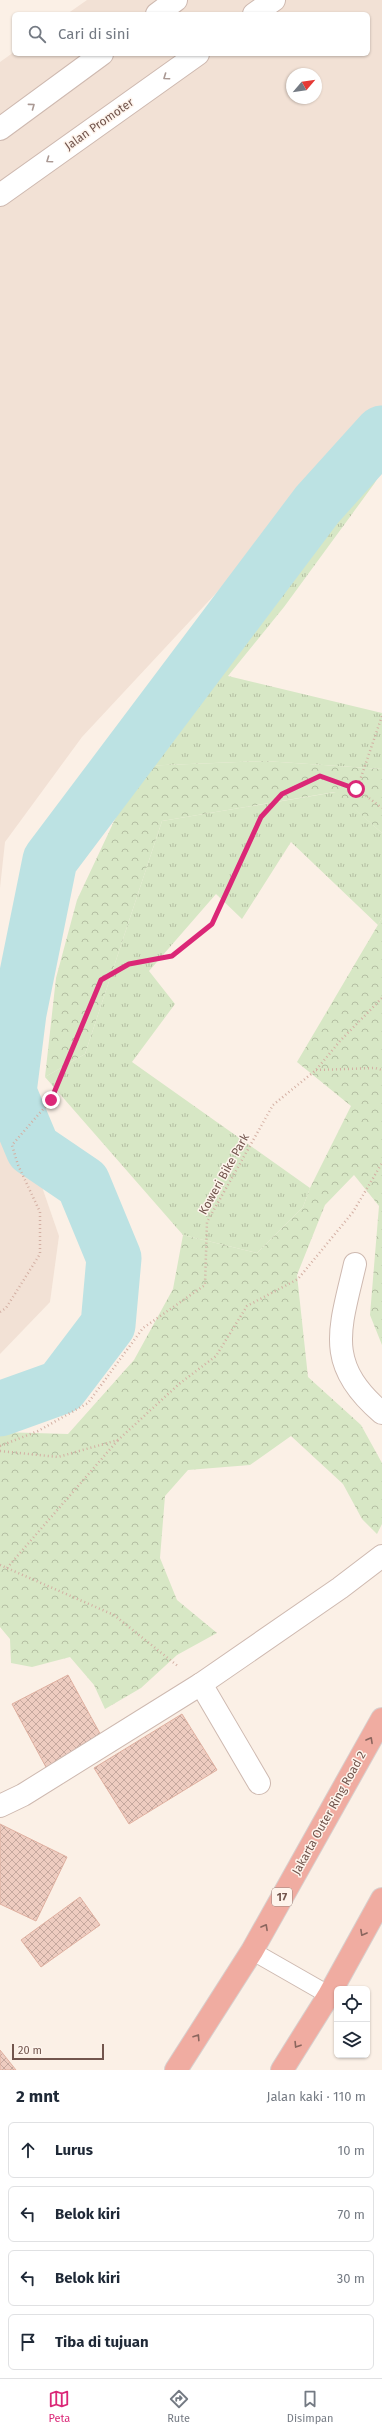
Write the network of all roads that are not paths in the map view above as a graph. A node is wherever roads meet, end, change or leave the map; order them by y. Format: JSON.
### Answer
{"nodes":[{"id":1,"x":176,"y":0,"type":"edge"},
{"id":2,"x":274,"y":0,"type":"edge"},
{"id":3,"x":160,"y":12,"type":"edge"},
{"id":4,"x":257,"y":12,"type":"edge"},
{"id":5,"x":99,"y":56,"type":"edge"},
{"id":6,"x":195,"y":56,"type":"edge"},
{"id":7,"x":0,"y":128,"type":"edge"},
{"id":8,"x":0,"y":195,"type":"edge"},
{"id":9,"x":355,"y":1264,"type":"dead end"},
{"id":10,"x":382,"y":1413,"type":"edge"},
{"id":11,"x":382,"y":1556,"type":"edge"},
{"id":12,"x":201,"y":1684,"type":"junction"},
{"id":13,"x":382,"y":1719,"type":"edge"},
{"id":14,"x":259,"y":1783,"type":"dead end"},
{"id":15,"x":0,"y":1806,"type":"edge"},
{"id":16,"x":382,"y":1899,"type":"edge"},
{"id":17,"x":252,"y":1951,"type":"junction"},
{"id":18,"x":329,"y":1996,"type":"junction"},
{"id":19,"x":176,"y":2070,"type":"edge"},
{"id":20,"x":282,"y":2070,"type":"edge"}],
"edges":[{"from":1,"to":3,"type":"street"},
{"from":2,"to":4,"type":"street"},
{"from":7,"to":5,"type":"street","one_way":true},
{"from":6,"to":8,"type":"street","name":"Jalan Promoter","one_way":true},
{"from":9,"to":10,"type":"street"},
{"from":11,"to":12,"type":"street"},
{"from":12,"to":14,"type":"street"},
{"from":12,"to":15,"type":"street"},
{"from":17,"to":13,"type":"highway","name":"Jakarta Outer Ring Road 2","number":"17","one_way":true},
{"from":16,"to":18,"type":"highway","one_way":true},
{"from":17,"to":18,"type":"lane"},
{"from":19,"to":17,"type":"highway","name":"Jakarta Outer Ring Road 2","number":"17","one_way":true},
{"from":18,"to":20,"type":"highway","one_way":true}]}
